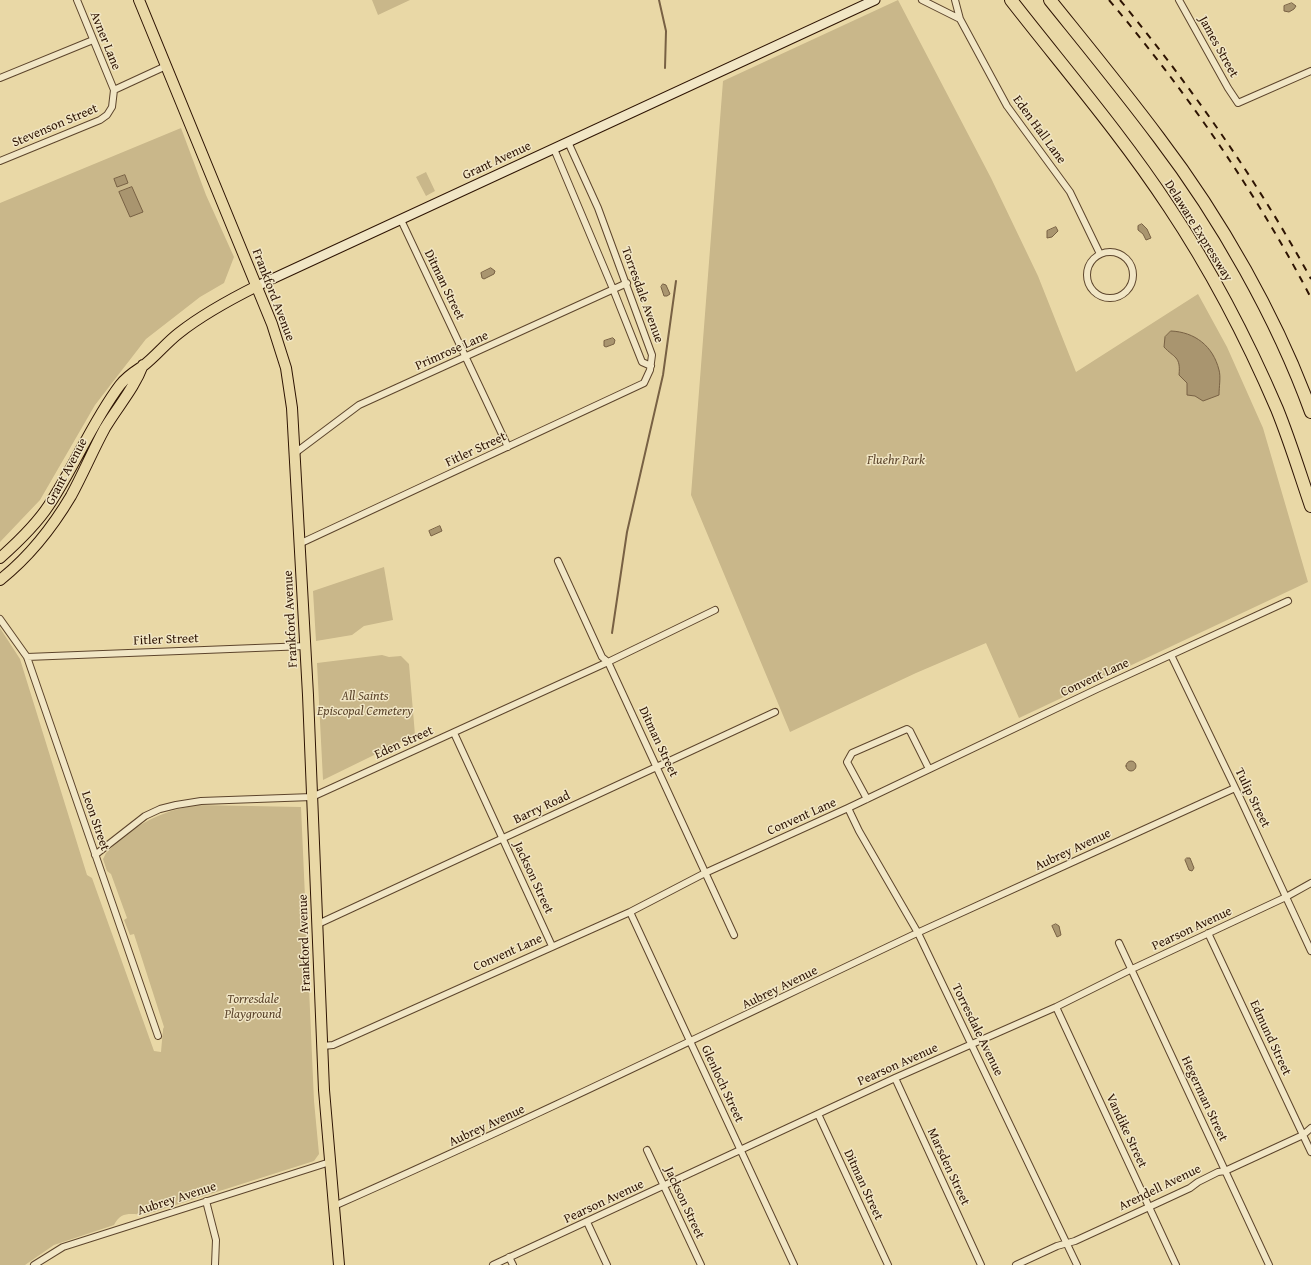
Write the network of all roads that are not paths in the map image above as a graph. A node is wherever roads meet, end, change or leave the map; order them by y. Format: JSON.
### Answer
{"nodes":[{"id":1,"x":77,"y":0,"type":"edge"},
{"id":2,"x":139,"y":0,"type":"edge"},
{"id":3,"x":875,"y":0,"type":"edge"},
{"id":4,"x":922,"y":0,"type":"edge"},
{"id":5,"x":955,"y":0,"type":"edge"},
{"id":6,"x":1011,"y":0,"type":"edge"},
{"id":7,"x":1050,"y":0,"type":"edge"},
{"id":8,"x":1179,"y":0,"type":"edge"},
{"id":9,"x":960,"y":19,"type":"junction"},
{"id":10,"x":93,"y":40,"type":"junction"},
{"id":11,"x":166,"y":66,"type":"junction"},
{"id":12,"x":1311,"y":71,"type":"edge"},
{"id":13,"x":0,"y":78,"type":"edge"},
{"id":14,"x":114,"y":90,"type":"junction"},
{"id":15,"x":568,"y":142,"type":"junction"},
{"id":16,"x":554,"y":149,"type":"junction"},
{"id":17,"x":0,"y":161,"type":"edge"},
{"id":18,"x":401,"y":220,"type":"junction"},
{"id":19,"x":1100,"y":254,"type":"junction"},
{"id":20,"x":627,"y":282,"type":"junction"},
{"id":21,"x":257,"y":286,"type":"junction"},
{"id":22,"x":614,"y":289,"type":"junction"},
{"id":23,"x":466,"y":356,"type":"junction"},
{"id":24,"x":144,"y":366,"type":"junction"},
{"id":25,"x":651,"y":366,"type":"junction"},
{"id":26,"x":1311,"y":412,"type":"edge"},
{"id":27,"x":508,"y":447,"type":"junction"},
{"id":28,"x":295,"y":453,"type":"junction"},
{"id":29,"x":1311,"y":506,"type":"edge"},
{"id":30,"x":301,"y":543,"type":"junction"},
{"id":31,"x":0,"y":558,"type":"edge"},
{"id":32,"x":558,"y":561,"type":"dead end"},
{"id":33,"x":0,"y":580,"type":"edge"},
{"id":34,"x":1288,"y":601,"type":"dead end"},
{"id":35,"x":715,"y":610,"type":"dead end"},
{"id":36,"x":0,"y":619,"type":"edge"},
{"id":37,"x":306,"y":646,"type":"junction"},
{"id":38,"x":1171,"y":655,"type":"junction"},
{"id":39,"x":27,"y":657,"type":"junction"},
{"id":40,"x":608,"y":662,"type":"junction"},
{"id":41,"x":775,"y":712,"type":"dead end"},
{"id":42,"x":454,"y":733,"type":"junction"},
{"id":43,"x":658,"y":767,"type":"junction"},
{"id":44,"x":929,"y":769,"type":"junction"},
{"id":45,"x":1235,"y":788,"type":"junction"},
{"id":46,"x":312,"y":797,"type":"junction"},
{"id":47,"x":867,"y":799,"type":"junction"},
{"id":48,"x":848,"y":808,"type":"junction"},
{"id":49,"x":502,"y":839,"type":"junction"},
{"id":50,"x":96,"y":855,"type":"junction"},
{"id":51,"x":705,"y":873,"type":"junction"},
{"id":52,"x":1311,"y":883,"type":"edge"},
{"id":53,"x":1286,"y":897,"type":"junction"},
{"id":54,"x":630,"y":912,"type":"junction"},
{"id":55,"x":318,"y":924,"type":"junction"},
{"id":56,"x":918,"y":933,"type":"junction"},
{"id":57,"x":1208,"y":933,"type":"junction"},
{"id":58,"x":734,"y":935,"type":"dead end"},
{"id":59,"x":1119,"y":943,"type":"dead end"},
{"id":60,"x":552,"y":946,"type":"junction"},
{"id":61,"x":1311,"y":951,"type":"edge"},
{"id":62,"x":1132,"y":969,"type":"junction"},
{"id":63,"x":1056,"y":1007,"type":"junction"},
{"id":64,"x":158,"y":1036,"type":"dead end"},
{"id":65,"x":691,"y":1043,"type":"junction"},
{"id":66,"x":972,"y":1044,"type":"junction"},
{"id":67,"x":323,"y":1046,"type":"junction"},
{"id":68,"x":895,"y":1078,"type":"junction"},
{"id":69,"x":818,"y":1114,"type":"junction"},
{"id":70,"x":1311,"y":1128,"type":"edge"},
{"id":71,"x":1303,"y":1135,"type":"junction"},
{"id":72,"x":648,"y":1150,"type":"dead end"},
{"id":73,"x":741,"y":1150,"type":"junction"},
{"id":74,"x":1311,"y":1152,"type":"edge"},
{"id":75,"x":330,"y":1162,"type":"junction"},
{"id":76,"x":1225,"y":1171,"type":"junction"},
{"id":77,"x":664,"y":1186,"type":"junction"},
{"id":78,"x":206,"y":1201,"type":"junction"},
{"id":79,"x":334,"y":1206,"type":"junction"},
{"id":80,"x":1149,"y":1207,"type":"junction"},
{"id":81,"x":587,"y":1222,"type":"junction"},
{"id":82,"x":1067,"y":1243,"type":"junction"},
{"id":83,"x":510,"y":1257,"type":"junction"},
{"id":84,"x":34,"y":1265,"type":"edge"},
{"id":85,"x":215,"y":1265,"type":"edge"},
{"id":86,"x":340,"y":1265,"type":"edge"},
{"id":87,"x":493,"y":1265,"type":"edge"},
{"id":88,"x":513,"y":1265,"type":"edge"},
{"id":89,"x":607,"y":1265,"type":"edge"},
{"id":90,"x":701,"y":1265,"type":"edge"},
{"id":91,"x":794,"y":1265,"type":"edge"},
{"id":92,"x":888,"y":1265,"type":"edge"},
{"id":93,"x":981,"y":1265,"type":"edge"},
{"id":94,"x":1016,"y":1265,"type":"edge"},
{"id":95,"x":1077,"y":1265,"type":"edge"},
{"id":96,"x":1176,"y":1265,"type":"edge"},
{"id":97,"x":1269,"y":1265,"type":"edge"}],
"edges":[{"from":1,"to":10,"type":"street","name":"Avner Lane"},
{"from":2,"to":11,"type":"main road","name":"Frankford Avenue"},
{"from":3,"to":15,"type":"street","name":"Grant Avenue"},
{"from":4,"to":9,"type":"street"},
{"from":5,"to":9,"type":"street","name":"Eden Hall Lane"},
{"from":6,"to":29,"type":"highway","name":"Delaware Expressway"},
{"from":7,"to":26,"type":"highway","name":"Delaware Expressway"},
{"from":8,"to":12,"type":"street","name":"James Street"},
{"from":9,"to":19,"type":"street","name":"Eden Hall Lane"},
{"from":10,"to":13,"type":"street"},
{"from":10,"to":14,"type":"street","name":"Avner Lane"},
{"from":11,"to":14,"type":"street"},
{"from":11,"to":21,"type":"main road","name":"Frankford Avenue"},
{"from":14,"to":17,"type":"street","name":"Stevenson Street"},
{"from":15,"to":16,"type":"street","name":"Grant Avenue"},
{"from":15,"to":20,"type":"street","name":"Torresdale Avenue"},
{"from":16,"to":18,"type":"street","name":"Grant Avenue"},
{"from":16,"to":22,"type":"street","name":"Torresdale Avenue"},
{"from":18,"to":21,"type":"street","name":"Grant Avenue"},
{"from":18,"to":23,"type":"street","name":"Ditman Street"},
{"from":19,"to":19,"type":"street"},
{"from":20,"to":22,"type":"street","name":"Primrose Lane"},
{"from":20,"to":25,"type":"street","name":"Torresdale Avenue"},
{"from":21,"to":24,"type":"main road","name":"Grant Avenue"},
{"from":21,"to":28,"type":"main road","name":"Frankford Avenue"},
{"from":22,"to":23,"type":"street","name":"Primrose Lane"},
{"from":22,"to":25,"type":"street","name":"Torresdale Avenue"},
{"from":23,"to":27,"type":"street","name":"Ditman Street"},
{"from":23,"to":28,"type":"street","name":"Primrose Lane"},
{"from":24,"to":31,"type":"main road","name":"Grant Avenue"},
{"from":24,"to":33,"type":"main road","name":"Grant Avenue"},
{"from":25,"to":27,"type":"street","name":"Fitler Street"},
{"from":27,"to":30,"type":"street","name":"Fitler Street"},
{"from":28,"to":30,"type":"main road","name":"Frankford Avenue"},
{"from":30,"to":37,"type":"main road","name":"Frankford Avenue"},
{"from":32,"to":40,"type":"street","name":"Ditman Street"},
{"from":34,"to":38,"type":"street","name":"Convent Lane"},
{"from":35,"to":40,"type":"street","name":"Eden Street"},
{"from":36,"to":39,"type":"street","name":"Leon Street"},
{"from":37,"to":39,"type":"street","name":"Fitler Street"},
{"from":37,"to":46,"type":"main road","name":"Frankford Avenue"},
{"from":38,"to":44,"type":"street","name":"Convent Lane"},
{"from":38,"to":45,"type":"street","name":"Tulip Street"},
{"from":39,"to":50,"type":"street","name":"Leon Street"},
{"from":40,"to":42,"type":"street","name":"Eden Street"},
{"from":40,"to":43,"type":"street","name":"Ditman Street"},
{"from":41,"to":43,"type":"street","name":"Barry Road"},
{"from":42,"to":46,"type":"street","name":"Eden Street"},
{"from":42,"to":49,"type":"street","name":"Jackson Street"},
{"from":43,"to":49,"type":"street","name":"Barry Road"},
{"from":43,"to":51,"type":"street","name":"Ditman Street"},
{"from":44,"to":47,"type":"street","name":"Convent Lane"},
{"from":44,"to":47,"type":"street"},
{"from":45,"to":53,"type":"street","name":"Tulip Street"},
{"from":45,"to":56,"type":"street","name":"Aubrey Avenue"},
{"from":46,"to":50,"type":"street","name":"Eden Street"},
{"from":46,"to":55,"type":"main road","name":"Frankford Avenue"},
{"from":47,"to":48,"type":"street","name":"Convent Lane"},
{"from":48,"to":51,"type":"street","name":"Convent Lane"},
{"from":48,"to":56,"type":"street","name":"Torresdale Avenue"},
{"from":49,"to":55,"type":"street","name":"Barry Road"},
{"from":49,"to":60,"type":"street","name":"Jackson Street"},
{"from":50,"to":64,"type":"street","name":"Leon Street"},
{"from":51,"to":54,"type":"street","name":"Convent Lane"},
{"from":51,"to":58,"type":"street","name":"Ditman Street"},
{"from":52,"to":53,"type":"street","name":"Pearson Avenue"},
{"from":53,"to":57,"type":"street","name":"Pearson Avenue"},
{"from":53,"to":61,"type":"street","name":"Tulip Street"},
{"from":54,"to":60,"type":"street","name":"Convent Lane"},
{"from":54,"to":65,"type":"street","name":"Glenloch Street"},
{"from":55,"to":67,"type":"main road","name":"Frankford Avenue"},
{"from":56,"to":65,"type":"street","name":"Aubrey Avenue"},
{"from":56,"to":66,"type":"street","name":"Torresdale Avenue"},
{"from":57,"to":62,"type":"street","name":"Pearson Avenue"},
{"from":57,"to":71,"type":"street","name":"Edmund Street"},
{"from":59,"to":62,"type":"street","name":"Hegerman Street"},
{"from":60,"to":67,"type":"street","name":"Convent Lane"},
{"from":62,"to":63,"type":"street","name":"Pearson Avenue"},
{"from":62,"to":76,"type":"street","name":"Hegerman Street"},
{"from":63,"to":66,"type":"street","name":"Pearson Avenue"},
{"from":63,"to":80,"type":"street","name":"Vandike Street"},
{"from":65,"to":73,"type":"street","name":"Glenloch Street"},
{"from":65,"to":79,"type":"street","name":"Aubrey Avenue"},
{"from":66,"to":68,"type":"street","name":"Pearson Avenue"},
{"from":66,"to":82,"type":"street","name":"Torresdale Avenue"},
{"from":67,"to":75,"type":"main road","name":"Frankford Avenue"},
{"from":68,"to":69,"type":"street","name":"Pearson Avenue"},
{"from":68,"to":93,"type":"street","name":"Marsden Street"},
{"from":69,"to":73,"type":"street","name":"Pearson Avenue"},
{"from":69,"to":92,"type":"street","name":"Ditman Street"},
{"from":70,"to":71,"type":"street","name":"Arendell Avenue"},
{"from":71,"to":74,"type":"street","name":"Edmund Street"},
{"from":71,"to":76,"type":"street","name":"Arendell Avenue"},
{"from":72,"to":77,"type":"street","name":"Jackson Street"},
{"from":73,"to":77,"type":"street","name":"Pearson Avenue"},
{"from":73,"to":91,"type":"street","name":"Glenloch Street"},
{"from":75,"to":78,"type":"street","name":"Aubrey Avenue"},
{"from":75,"to":79,"type":"main road","name":"Frankford Avenue"},
{"from":76,"to":80,"type":"street","name":"Arendell Avenue"},
{"from":76,"to":97,"type":"street","name":"Hegerman Street"},
{"from":77,"to":81,"type":"street","name":"Pearson Avenue"},
{"from":77,"to":90,"type":"street","name":"Jackson Street"},
{"from":78,"to":84,"type":"street","name":"Aubrey Avenue"},
{"from":78,"to":85,"type":"street"},
{"from":79,"to":86,"type":"main road","name":"Frankford Avenue"},
{"from":80,"to":82,"type":"street","name":"Arendell Avenue"},
{"from":80,"to":96,"type":"street","name":"Vandike Street"},
{"from":81,"to":83,"type":"street","name":"Pearson Avenue"},
{"from":81,"to":89,"type":"street"},
{"from":82,"to":94,"type":"street","name":"Arendell Avenue"},
{"from":82,"to":95,"type":"street","name":"Torresdale Avenue"},
{"from":83,"to":87,"type":"street","name":"Pearson Avenue"},
{"from":83,"to":88,"type":"street"}]}
